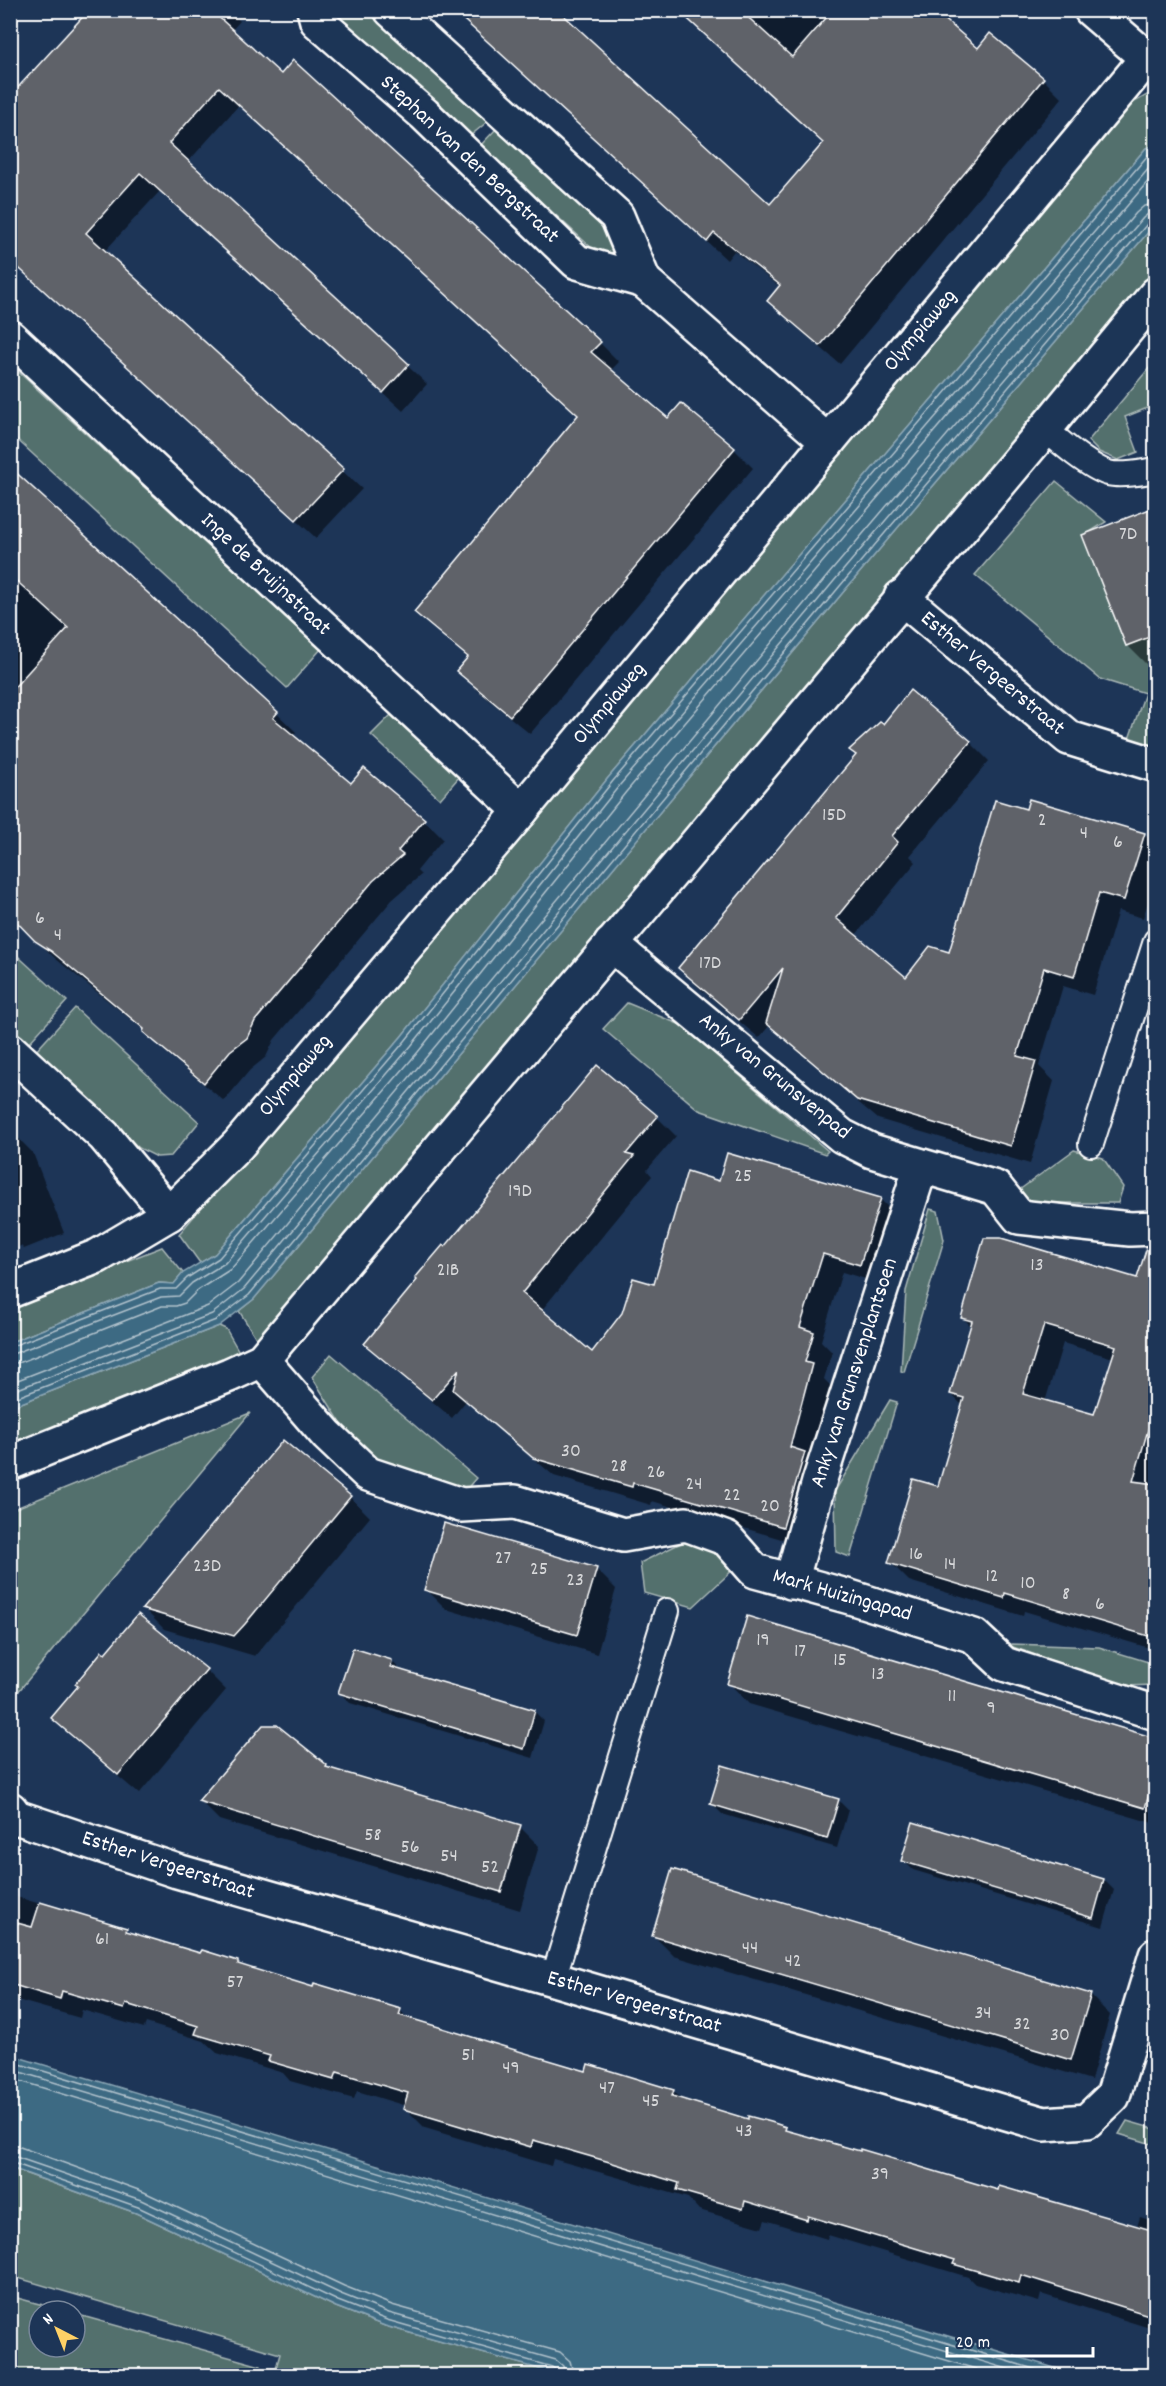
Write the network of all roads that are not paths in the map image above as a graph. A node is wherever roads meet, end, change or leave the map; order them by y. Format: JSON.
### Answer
{"nodes":[{"id":1,"x":314,"y":10,"type":"edge"},
{"id":2,"x":391,"y":10,"type":"edge"},
{"id":3,"x":1091,"y":10,"type":"edge"},
{"id":4,"x":1151,"y":61,"type":"edge"},
{"id":5,"x":644,"y":281,"type":"junction"},
{"id":6,"x":1155,"y":294,"type":"edge"},
{"id":7,"x":10,"y":338,"type":"edge"},
{"id":8,"x":1046,"y":429,"type":"junction"},
{"id":9,"x":828,"y":442,"type":"junction"},
{"id":10,"x":1155,"y":469,"type":"edge"},
{"id":11,"x":901,"y":597,"type":"junction"},
{"id":12,"x":1155,"y":765,"type":"edge"},
{"id":13,"x":520,"y":811,"type":"junction"},
{"id":14,"x":1155,"y":941,"type":"edge"},
{"id":15,"x":610,"y":944,"type":"junction"},
{"id":16,"x":10,"y":1050,"type":"edge"},
{"id":17,"x":1091,"y":1144,"type":"dead end"},
{"id":18,"x":921,"y":1166,"type":"junction"},
{"id":19,"x":169,"y":1214,"type":"junction"},
{"id":20,"x":1155,"y":1228,"type":"edge"},
{"id":21,"x":10,"y":1291,"type":"edge"},
{"id":22,"x":262,"y":1360,"type":"junction"},
{"id":23,"x":10,"y":1463,"type":"edge"},
{"id":24,"x":791,"y":1582,"type":"junction"},
{"id":25,"x":667,"y":1611,"type":"dead end"},
{"id":26,"x":1155,"y":1713,"type":"edge"},
{"id":27,"x":10,"y":1809,"type":"edge"},
{"id":28,"x":1155,"y":1955,"type":"edge"},
{"id":29,"x":553,"y":1979,"type":"junction"}],
"edges":[{"from":1,"to":5,"type":"street","name":"Stephan van den Bergstraat"},
{"from":2,"to":5,"type":"street","name":"Stephan van den Bergstraat"},
{"from":3,"to":4,"type":"street"},
{"from":4,"to":9,"type":"street","name":"Olympiaweg"},
{"from":5,"to":9,"type":"street","name":"Stephan van den Bergstraat"},
{"from":6,"to":8,"type":"street"},
{"from":7,"to":13,"type":"street","name":"Inge de Bruijnstraat"},
{"from":8,"to":10,"type":"lane"},
{"from":8,"to":11,"type":"street"},
{"from":9,"to":13,"type":"street","name":"Olympiaweg"},
{"from":11,"to":12,"type":"street","name":"Esther Vergeerstraat"},
{"from":11,"to":15,"type":"street"},
{"from":13,"to":19,"type":"street","name":"Olympiaweg"},
{"from":14,"to":17,"type":"lane"},
{"from":15,"to":18,"type":"street","name":"Anky van Grunsvenpad"},
{"from":15,"to":22,"type":"street"},
{"from":16,"to":19,"type":"street"},
{"from":18,"to":20,"type":"street","name":"Anky van Grunsvenpad"},
{"from":18,"to":24,"type":"street","name":"Anky van Grunsvenplantsoen"},
{"from":19,"to":21,"type":"street","name":"Olympiaweg"},
{"from":22,"to":23,"type":"street"},
{"from":22,"to":24,"type":"street","name":"Mark Huizingapad"},
{"from":24,"to":26,"type":"street","name":"Mark Huizingapad"},
{"from":25,"to":29,"type":"lane"},
{"from":27,"to":29,"type":"street","name":"Esther Vergeerstraat"},
{"from":28,"to":29,"type":"street","name":"Esther Vergeerstraat"}]}
